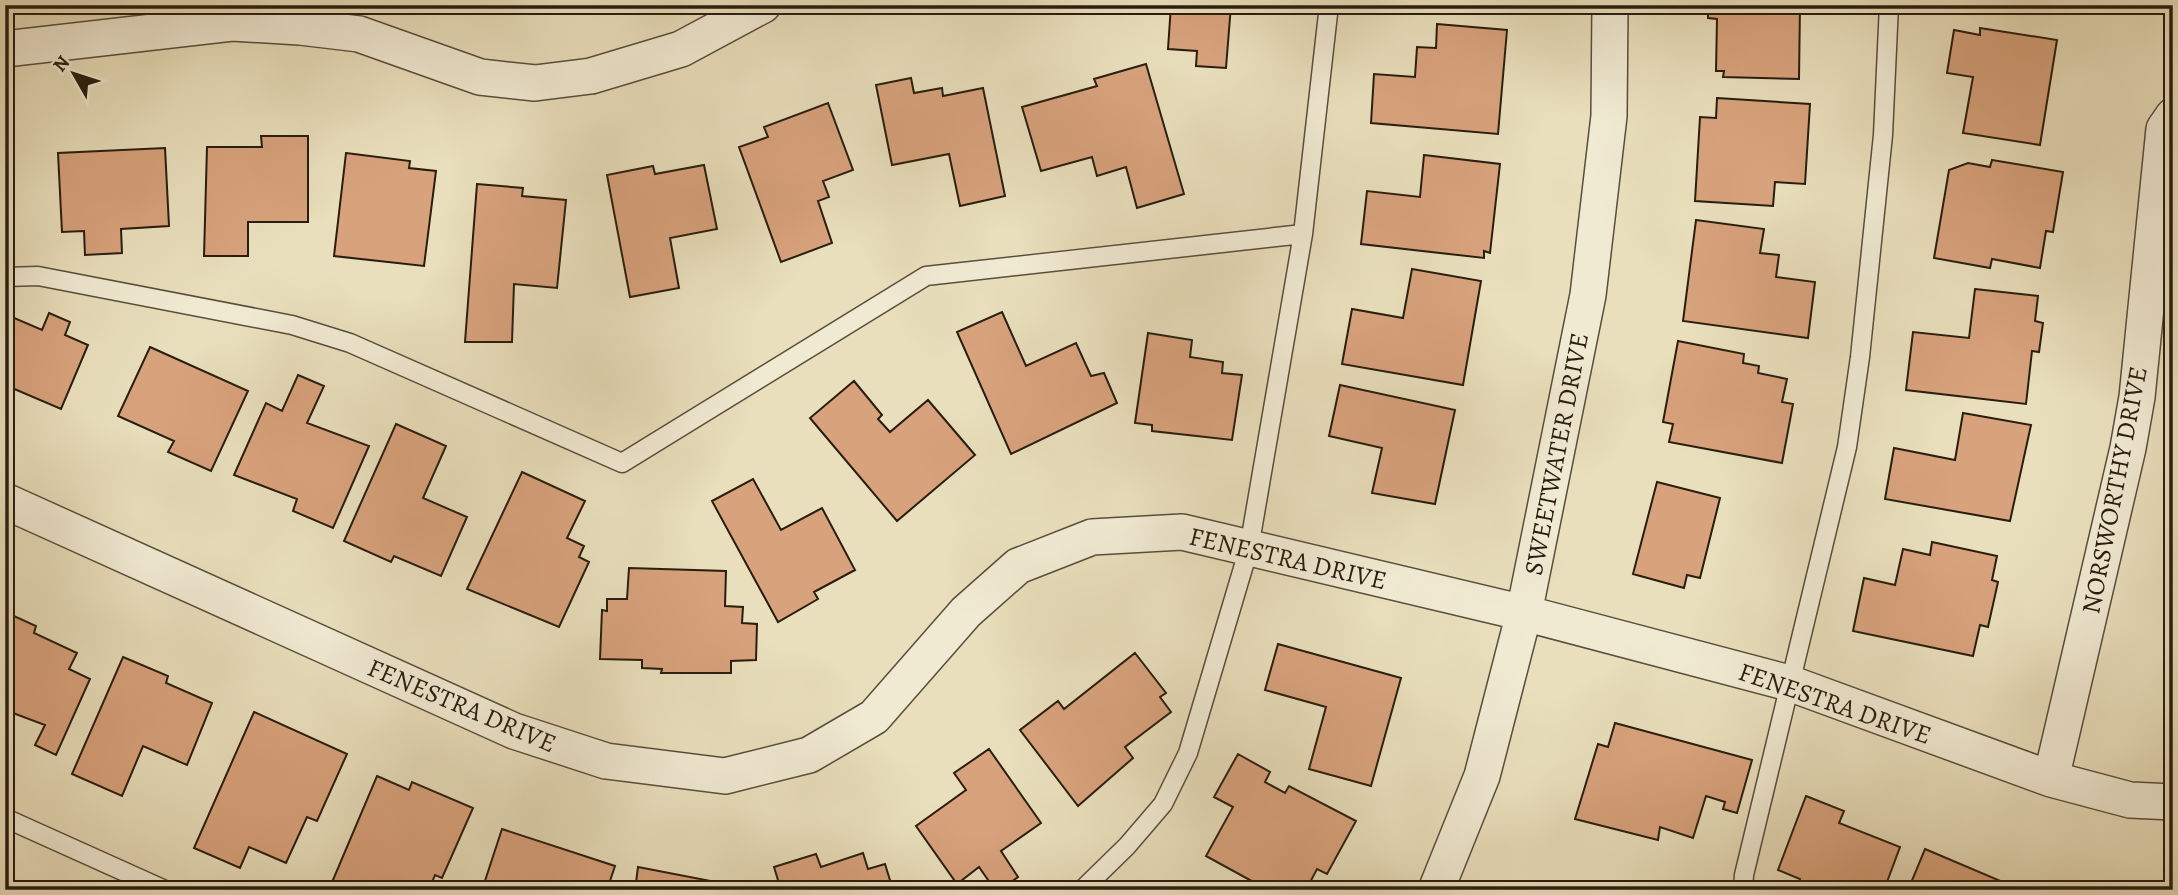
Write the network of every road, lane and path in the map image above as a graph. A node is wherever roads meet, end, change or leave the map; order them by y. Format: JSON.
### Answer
{"nodes":[{"id":1,"x":763,"y":5,"type":"edge"},
{"id":2,"x":1329,"y":5,"type":"edge"},
{"id":3,"x":1610,"y":5,"type":"edge"},
{"id":4,"x":1889,"y":5,"type":"edge"},
{"id":5,"x":5,"y":49,"type":"edge"},
{"id":6,"x":2173,"y":116,"type":"edge"},
{"id":7,"x":1303,"y":234,"type":"junction"},
{"id":8,"x":5,"y":277,"type":"edge"},
{"id":9,"x":5,"y":501,"type":"edge"},
{"id":10,"x":1249,"y":548,"type":"junction"},
{"id":11,"x":1524,"y":613,"type":"junction"},
{"id":12,"x":1789,"y":683,"type":"junction"},
{"id":13,"x":2051,"y":779,"type":"junction"},
{"id":14,"x":2173,"y":802,"type":"edge"},
{"id":15,"x":5,"y":818,"type":"edge"},
{"id":16,"x":165,"y":890,"type":"edge"},
{"id":17,"x":1082,"y":890,"type":"edge"},
{"id":18,"x":1436,"y":890,"type":"edge"},
{"id":19,"x":1743,"y":890,"type":"edge"}],
"edges":[{"from":1,"to":5,"type":"street"},
{"from":2,"to":7,"type":"lane"},
{"from":3,"to":11,"type":"street","name":"SWEETWATER DRIVE"},
{"from":4,"to":12,"type":"lane"},
{"from":6,"to":13,"type":"street","name":"NORSWORTHY DRIVE"},
{"from":7,"to":8,"type":"lane"},
{"from":7,"to":10,"type":"lane"},
{"from":9,"to":10,"type":"street","name":"FENESTRA DRIVE"},
{"from":10,"to":11,"type":"street","name":"FENESTRA DRIVE"},
{"from":10,"to":17,"type":"lane"},
{"from":11,"to":12,"type":"street","name":"FENESTRA DRIVE"},
{"from":11,"to":18,"type":"street","name":"SWEETWATER DRIVE"},
{"from":12,"to":13,"type":"street","name":"FENESTRA DRIVE"},
{"from":12,"to":19,"type":"lane"},
{"from":13,"to":14,"type":"street","name":"FENESTRA DRIVE"},
{"from":15,"to":16,"type":"lane"}]}
